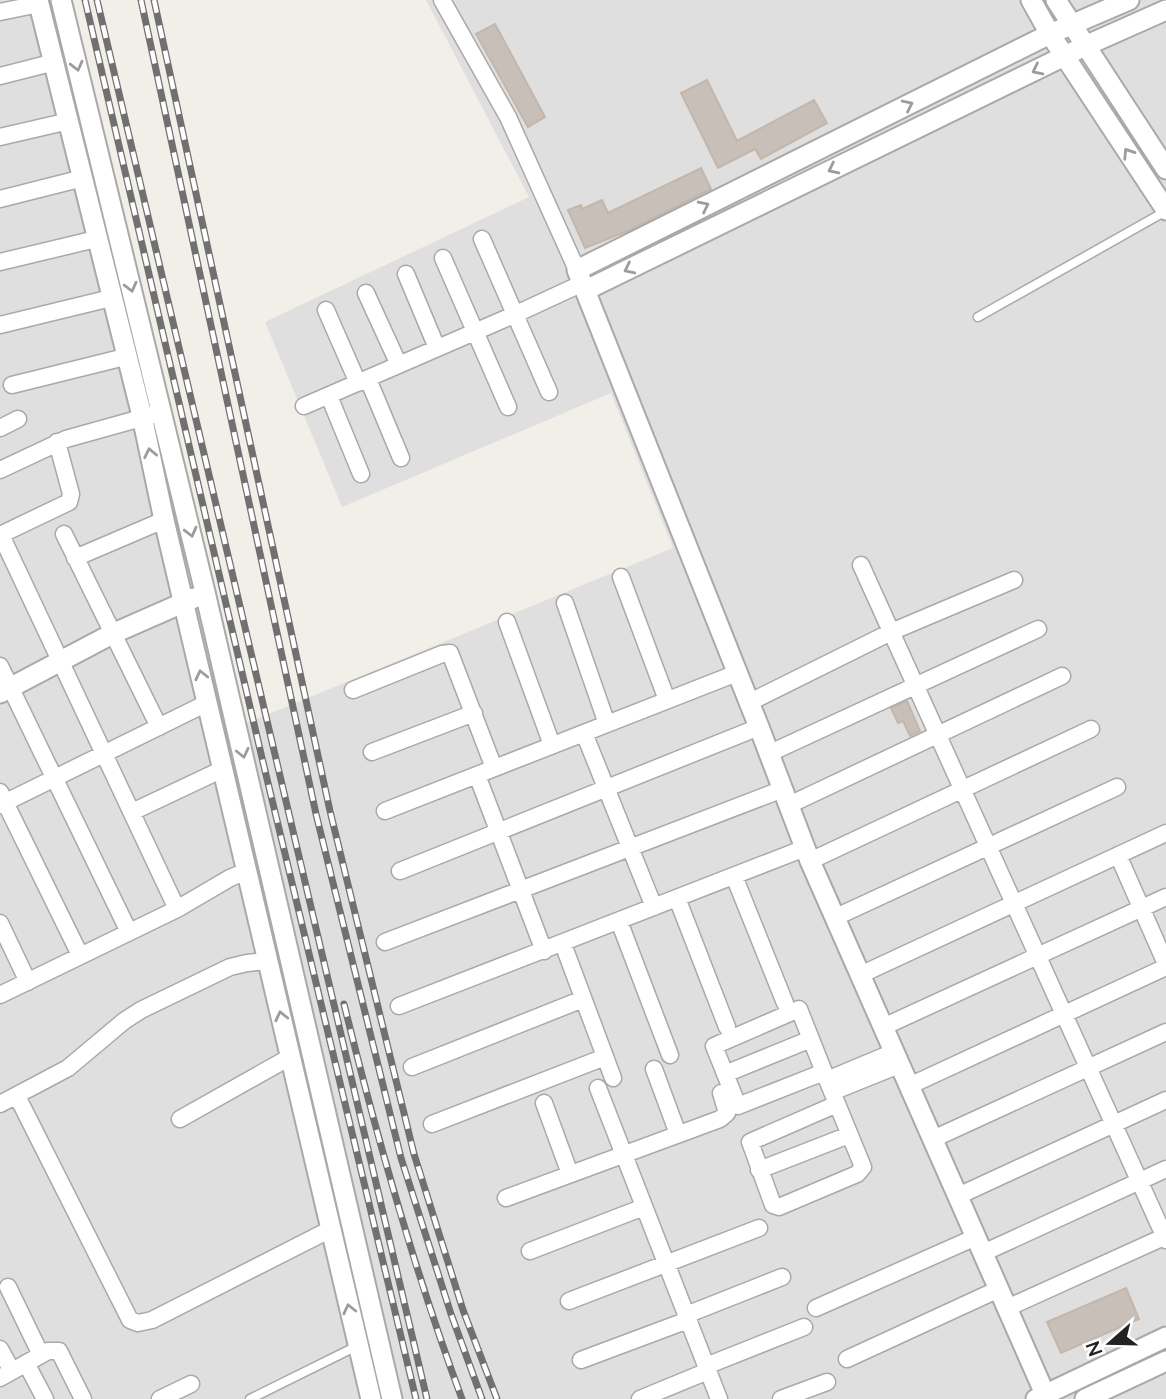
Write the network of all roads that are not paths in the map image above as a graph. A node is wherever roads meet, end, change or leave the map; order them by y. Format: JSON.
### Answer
{"nodes":[{"id":1,"x":61,"y":0,"type":"edge"},
{"id":2,"x":442,"y":0,"type":"edge"},
{"id":3,"x":1031,"y":0,"type":"edge"},
{"id":4,"x":1056,"y":0,"type":"edge"},
{"id":5,"x":1129,"y":0,"type":"edge"},
{"id":6,"x":39,"y":2,"type":"edge"},
{"id":7,"x":1166,"y":10,"type":"edge"},
{"id":8,"x":0,"y":12,"type":"edge"},
{"id":9,"x":1072,"y":25,"type":"junction"},
{"id":10,"x":1050,"y":34,"type":"junction"},
{"id":11,"x":1085,"y":46,"type":"junction"},
{"id":12,"x":1065,"y":56,"type":"junction"},
{"id":13,"x":55,"y":62,"type":"junction"},
{"id":14,"x":0,"y":76,"type":"edge"},
{"id":15,"x":69,"y":121,"type":"junction"},
{"id":16,"x":0,"y":137,"type":"edge"},
{"id":17,"x":1166,"y":169,"type":"edge"},
{"id":18,"x":83,"y":178,"type":"junction"},
{"id":19,"x":0,"y":199,"type":"edge"},
{"id":20,"x":1166,"y":211,"type":"edge"},
{"id":21,"x":96,"y":239,"type":"junction"},
{"id":22,"x":482,"y":239,"type":"dead end"},
{"id":23,"x":443,"y":258,"type":"dead end"},
{"id":24,"x":0,"y":262,"type":"edge"},
{"id":25,"x":406,"y":274,"type":"dead end"},
{"id":26,"x":582,"y":281,"type":"junction"},
{"id":27,"x":366,"y":293,"type":"dead end"},
{"id":28,"x":111,"y":298,"type":"junction"},
{"id":29,"x":326,"y":310,"type":"dead end"},
{"id":30,"x":516,"y":314,"type":"junction"},
{"id":31,"x":978,"y":317,"type":"dead end"},
{"id":32,"x":0,"y":325,"type":"edge"},
{"id":33,"x":475,"y":331,"type":"junction"},
{"id":34,"x":437,"y":348,"type":"junction"},
{"id":35,"x":125,"y":357,"type":"junction"},
{"id":36,"x":398,"y":365,"type":"junction"},
{"id":37,"x":363,"y":381,"type":"junction"},
{"id":38,"x":12,"y":385,"type":"dead end"},
{"id":39,"x":549,"y":392,"type":"dead end"},
{"id":40,"x":329,"y":396,"type":"junction"},
{"id":41,"x":304,"y":406,"type":"dead end"},
{"id":42,"x":508,"y":407,"type":"dead end"},
{"id":43,"x":162,"y":414,"type":"junction"},
{"id":44,"x":142,"y":416,"type":"junction"},
{"id":45,"x":18,"y":419,"type":"dead end"},
{"id":46,"x":0,"y":428,"type":"edge"},
{"id":47,"x":57,"y":442,"type":"junction"},
{"id":48,"x":401,"y":458,"type":"dead end"},
{"id":49,"x":0,"y":470,"type":"edge"},
{"id":50,"x":361,"y":474,"type":"dead end"},
{"id":51,"x":164,"y":520,"type":"junction"},
{"id":52,"x":64,"y":534,"type":"dead end"},
{"id":53,"x":1,"y":535,"type":"edge"},
{"id":54,"x":75,"y":558,"type":"junction"},
{"id":55,"x":860,"y":565,"type":"dead end"},
{"id":56,"x":621,"y":577,"type":"dead end"},
{"id":57,"x":1014,"y":580,"type":"dead end"},
{"id":58,"x":205,"y":592,"type":"junction"},
{"id":59,"x":565,"y":603,"type":"dead end"},
{"id":60,"x":184,"y":604,"type":"junction"},
{"id":61,"x":507,"y":622,"type":"dead end"},
{"id":62,"x":1038,"y":629,"type":"dead end"},
{"id":63,"x":891,"y":632,"type":"junction"},
{"id":64,"x":112,"y":634,"type":"junction"},
{"id":65,"x":61,"y":662,"type":"junction"},
{"id":66,"x":0,"y":666,"type":"edge"},
{"id":67,"x":737,"y":673,"type":"junction"},
{"id":68,"x":1062,"y":676,"type":"dead end"},
{"id":69,"x":915,"y":686,"type":"junction"},
{"id":70,"x":5,"y":690,"type":"edge"},
{"id":71,"x":353,"y":690,"type":"dead end"},
{"id":72,"x":667,"y":700,"type":"junction"},
{"id":73,"x":207,"y":703,"type":"junction"},
{"id":74,"x":748,"y":703,"type":"junction"},
{"id":75,"x":474,"y":713,"type":"junction"},
{"id":76,"x":607,"y":724,"type":"junction"},
{"id":77,"x":159,"y":727,"type":"junction"},
{"id":78,"x":759,"y":727,"type":"junction"},
{"id":79,"x":1091,"y":729,"type":"dead end"},
{"id":80,"x":584,"y":733,"type":"junction"},
{"id":81,"x":937,"y":735,"type":"junction"},
{"id":82,"x":552,"y":745,"type":"junction"},
{"id":83,"x":372,"y":752,"type":"dead end"},
{"id":84,"x":104,"y":754,"type":"junction"},
{"id":85,"x":768,"y":754,"type":"junction"},
{"id":86,"x":494,"y":768,"type":"junction"},
{"id":87,"x":223,"y":769,"type":"junction"},
{"id":88,"x":477,"y":775,"type":"junction"},
{"id":89,"x":54,"y":778,"type":"junction"},
{"id":90,"x":1117,"y":787,"type":"dead end"},
{"id":91,"x":607,"y":788,"type":"junction"},
{"id":92,"x":962,"y":789,"type":"junction"},
{"id":93,"x":786,"y":797,"type":"junction"},
{"id":94,"x":2,"y":800,"type":"edge"},
{"id":95,"x":385,"y":811,"type":"dead end"},
{"id":96,"x":132,"y":812,"type":"junction"},
{"id":97,"x":499,"y":831,"type":"junction"},
{"id":98,"x":1166,"y":833,"type":"edge"},
{"id":99,"x":988,"y":847,"type":"junction"},
{"id":100,"x":630,"y":848,"type":"junction"},
{"id":101,"x":807,"y":854,"type":"junction"},
{"id":102,"x":1118,"y":855,"type":"junction"},
{"id":103,"x":247,"y":871,"type":"junction"},
{"id":104,"x":400,"y":871,"type":"dead end"},
{"id":105,"x":734,"y":876,"type":"junction"},
{"id":106,"x":521,"y":890,"type":"junction"},
{"id":107,"x":1166,"y":897,"type":"edge"},
{"id":108,"x":677,"y":898,"type":"junction"},
{"id":109,"x":1014,"y":904,"type":"junction"},
{"id":110,"x":654,"y":908,"type":"junction"},
{"id":111,"x":177,"y":909,"type":"junction"},
{"id":112,"x":1142,"y":909,"type":"junction"},
{"id":113,"x":835,"y":917,"type":"junction"},
{"id":114,"x":619,"y":921,"type":"junction"},
{"id":115,"x":0,"y":923,"type":"edge"},
{"id":116,"x":129,"y":932,"type":"junction"},
{"id":117,"x":385,"y":942,"type":"dead end"},
{"id":118,"x":563,"y":944,"type":"junction"},
{"id":119,"x":544,"y":951,"type":"junction"},
{"id":120,"x":80,"y":955,"type":"junction"},
{"id":121,"x":1038,"y":958,"type":"junction"},
{"id":122,"x":268,"y":961,"type":"junction"},
{"id":123,"x":1166,"y":965,"type":"edge"},
{"id":124,"x":860,"y":975,"type":"junction"},
{"id":125,"x":28,"y":982,"type":"junction"},
{"id":126,"x":0,"y":995,"type":"edge"},
{"id":127,"x":583,"y":999,"type":"junction"},
{"id":128,"x":785,"y":1003,"type":"dead end"},
{"id":129,"x":399,"y":1006,"type":"dead end"},
{"id":130,"x":1064,"y":1014,"type":"junction"},
{"id":131,"x":727,"y":1027,"type":"dead end"},
{"id":132,"x":883,"y":1027,"type":"junction"},
{"id":133,"x":1166,"y":1032,"type":"edge"},
{"id":134,"x":811,"y":1039,"type":"junction"},
{"id":135,"x":705,"y":1049,"type":"dead end"},
{"id":136,"x":670,"y":1055,"type":"dead end"},
{"id":137,"x":605,"y":1057,"type":"junction"},
{"id":138,"x":290,"y":1058,"type":"junction"},
{"id":139,"x":897,"y":1059,"type":"junction"},
{"id":140,"x":412,"y":1067,"type":"dead end"},
{"id":141,"x":1088,"y":1068,"type":"junction"},
{"id":142,"x":654,"y":1069,"type":"dead end"},
{"id":143,"x":725,"y":1074,"type":"junction"},
{"id":144,"x":613,"y":1078,"type":"dead end"},
{"id":145,"x":909,"y":1086,"type":"junction"},
{"id":146,"x":830,"y":1087,"type":"junction"},
{"id":147,"x":598,"y":1088,"type":"dead end"},
{"id":148,"x":320,"y":1089,"type":"junction"},
{"id":149,"x":299,"y":1094,"type":"junction"},
{"id":150,"x":17,"y":1096,"type":"junction"},
{"id":151,"x":1166,"y":1100,"type":"edge"},
{"id":152,"x":544,"y":1103,"type":"dead end"},
{"id":153,"x":0,"y":1104,"type":"edge"},
{"id":154,"x":180,"y":1119,"type":"dead end"},
{"id":155,"x":432,"y":1124,"type":"dead end"},
{"id":156,"x":1114,"y":1124,"type":"junction"},
{"id":157,"x":678,"y":1134,"type":"junction"},
{"id":158,"x":849,"y":1135,"type":"junction"},
{"id":159,"x":933,"y":1139,"type":"junction"},
{"id":160,"x":623,"y":1154,"type":"junction"},
{"id":161,"x":1166,"y":1169,"type":"edge"},
{"id":162,"x":760,"y":1170,"type":"junction"},
{"id":163,"x":570,"y":1174,"type":"junction"},
{"id":164,"x":1140,"y":1181,"type":"junction"},
{"id":165,"x":958,"y":1196,"type":"junction"},
{"id":166,"x":506,"y":1198,"type":"dead end"},
{"id":167,"x":644,"y":1207,"type":"junction"},
{"id":168,"x":759,"y":1228,"type":"dead end"},
{"id":169,"x":331,"y":1229,"type":"junction"},
{"id":170,"x":1166,"y":1237,"type":"edge"},
{"id":171,"x":979,"y":1245,"type":"junction"},
{"id":172,"x":530,"y":1251,"type":"dead end"},
{"id":173,"x":666,"y":1263,"type":"junction"},
{"id":174,"x":782,"y":1277,"type":"dead end"},
{"id":175,"x":8,"y":1287,"type":"dead end"},
{"id":176,"x":999,"y":1289,"type":"junction"},
{"id":177,"x":569,"y":1301,"type":"dead end"},
{"id":178,"x":816,"y":1308,"type":"dead end"},
{"id":179,"x":1007,"y":1308,"type":"junction"},
{"id":180,"x":687,"y":1318,"type":"junction"},
{"id":181,"x":804,"y":1328,"type":"dead end"},
{"id":182,"x":1166,"y":1337,"type":"edge"},
{"id":183,"x":0,"y":1349,"type":"edge"},
{"id":184,"x":360,"y":1352,"type":"junction"},
{"id":185,"x":382,"y":1353,"type":"junction"},
{"id":186,"x":41,"y":1355,"type":"junction"},
{"id":187,"x":847,"y":1359,"type":"dead end"},
{"id":188,"x":581,"y":1360,"type":"dead end"},
{"id":189,"x":1166,"y":1361,"type":"edge"},
{"id":190,"x":707,"y":1369,"type":"junction"},
{"id":191,"x":13,"y":1371,"type":"edge"},
{"id":192,"x":827,"y":1382,"type":"dead end"},
{"id":193,"x":191,"y":1384,"type":"dead end"},
{"id":194,"x":811,"y":1394,"type":"edge"},
{"id":195,"x":1043,"y":1397,"type":"edge"},
{"id":196,"x":45,"y":1399,"type":"edge"},
{"id":197,"x":83,"y":1399,"type":"edge"},
{"id":198,"x":160,"y":1399,"type":"edge"},
{"id":199,"x":250,"y":1399,"type":"edge"},
{"id":200,"x":371,"y":1399,"type":"edge"},
{"id":201,"x":392,"y":1399,"type":"edge"},
{"id":202,"x":640,"y":1399,"type":"edge"},
{"id":203,"x":719,"y":1399,"type":"edge"},
{"id":204,"x":781,"y":1399,"type":"edge"},
{"id":205,"x":1085,"y":1399,"type":"edge"}],
"edges":[{"from":1,"to":43,"type":"street","one_way":true},
{"from":2,"to":26,"type":"street"},
{"from":3,"to":10,"type":"street"},
{"from":4,"to":9,"type":"street"},
{"from":5,"to":9,"type":"street"},
{"from":6,"to":8,"type":"street"},
{"from":6,"to":13,"type":"street"},
{"from":7,"to":11,"type":"street"},
{"from":9,"to":10,"type":"street"},
{"from":9,"to":11,"type":"street"},
{"from":10,"to":12,"type":"street"},
{"from":26,"to":10,"type":"street","one_way":true},
{"from":11,"to":12,"type":"street"},
{"from":11,"to":17,"type":"street"},
{"from":20,"to":12,"type":"street","one_way":true},
{"from":12,"to":26,"type":"street","one_way":true},
{"from":13,"to":14,"type":"street"},
{"from":13,"to":15,"type":"street"},
{"from":15,"to":16,"type":"street"},
{"from":15,"to":18,"type":"street"},
{"from":18,"to":19,"type":"street"},
{"from":18,"to":21,"type":"street"},
{"from":20,"to":31,"type":"lane"},
{"from":21,"to":24,"type":"street"},
{"from":21,"to":28,"type":"street"},
{"from":22,"to":30,"type":"street"},
{"from":23,"to":33,"type":"street"},
{"from":25,"to":34,"type":"street"},
{"from":26,"to":30,"type":"street"},
{"from":26,"to":67,"type":"street"},
{"from":27,"to":36,"type":"street"},
{"from":28,"to":32,"type":"street"},
{"from":28,"to":35,"type":"street"},
{"from":29,"to":37,"type":"street"},
{"from":30,"to":33,"type":"street"},
{"from":30,"to":39,"type":"street"},
{"from":33,"to":34,"type":"street"},
{"from":33,"to":42,"type":"street"},
{"from":34,"to":36,"type":"street"},
{"from":35,"to":38,"type":"street"},
{"from":35,"to":44,"type":"street"},
{"from":36,"to":37,"type":"street"},
{"from":37,"to":40,"type":"street"},
{"from":37,"to":48,"type":"street"},
{"from":40,"to":41,"type":"street"},
{"from":40,"to":50,"type":"street"},
{"from":43,"to":44,"type":"street"},
{"from":43,"to":58,"type":"street","one_way":true},
{"from":44,"to":47,"type":"street"},
{"from":51,"to":44,"type":"street","one_way":true},
{"from":45,"to":46,"type":"street"},
{"from":47,"to":49,"type":"street"},
{"from":47,"to":53,"type":"street"},
{"from":51,"to":54,"type":"street"},
{"from":51,"to":60,"type":"street"},
{"from":52,"to":54,"type":"street"},
{"from":53,"to":65,"type":"street"},
{"from":54,"to":64,"type":"street"},
{"from":55,"to":63,"type":"street"},
{"from":56,"to":72,"type":"street"},
{"from":57,"to":63,"type":"street"},
{"from":58,"to":60,"type":"street"},
{"from":58,"to":148,"type":"street","one_way":true},
{"from":59,"to":76,"type":"street"},
{"from":60,"to":64,"type":"street"},
{"from":73,"to":60,"type":"street","one_way":true},
{"from":61,"to":82,"type":"street"},
{"from":62,"to":69,"type":"street"},
{"from":63,"to":69,"type":"street"},
{"from":63,"to":74,"type":"street"},
{"from":64,"to":65,"type":"street"},
{"from":64,"to":77,"type":"street"},
{"from":65,"to":70,"type":"street"},
{"from":65,"to":84,"type":"street"},
{"from":66,"to":70,"type":"street"},
{"from":67,"to":72,"type":"street"},
{"from":67,"to":74,"type":"street"},
{"from":68,"to":81,"type":"street"},
{"from":69,"to":81,"type":"street"},
{"from":69,"to":85,"type":"street"},
{"from":70,"to":89,"type":"street"},
{"from":71,"to":75,"type":"street"},
{"from":72,"to":76,"type":"street"},
{"from":73,"to":77,"type":"street"},
{"from":73,"to":87,"type":"street"},
{"from":74,"to":78,"type":"street"},
{"from":75,"to":83,"type":"street"},
{"from":75,"to":86,"type":"street"},
{"from":76,"to":80,"type":"street"},
{"from":77,"to":84,"type":"street"},
{"from":78,"to":85,"type":"street"},
{"from":78,"to":91,"type":"street"},
{"from":79,"to":92,"type":"street"},
{"from":80,"to":82,"type":"street"},
{"from":80,"to":91,"type":"street"},
{"from":81,"to":92,"type":"street"},
{"from":81,"to":93,"type":"street"},
{"from":82,"to":86,"type":"street"},
{"from":84,"to":89,"type":"street"},
{"from":84,"to":96,"type":"street"},
{"from":85,"to":93,"type":"street"},
{"from":86,"to":88,"type":"street"},
{"from":87,"to":96,"type":"street"},
{"from":87,"to":103,"type":"street"},
{"from":88,"to":95,"type":"street"},
{"from":88,"to":97,"type":"street"},
{"from":89,"to":94,"type":"street"},
{"from":89,"to":116,"type":"street"},
{"from":90,"to":99,"type":"street"},
{"from":91,"to":97,"type":"street"},
{"from":91,"to":100,"type":"street"},
{"from":92,"to":99,"type":"street"},
{"from":92,"to":101,"type":"street"},
{"from":93,"to":100,"type":"street"},
{"from":93,"to":101,"type":"street"},
{"from":94,"to":120,"type":"street"},
{"from":96,"to":111,"type":"street"},
{"from":97,"to":104,"type":"street"},
{"from":97,"to":106,"type":"street"},
{"from":98,"to":102,"type":"street"},
{"from":99,"to":109,"type":"street"},
{"from":99,"to":113,"type":"street"},
{"from":100,"to":106,"type":"street"},
{"from":100,"to":110,"type":"street"},
{"from":101,"to":105,"type":"street"},
{"from":101,"to":113,"type":"street"},
{"from":102,"to":109,"type":"street"},
{"from":102,"to":112,"type":"street"},
{"from":103,"to":111,"type":"street"},
{"from":103,"to":122,"type":"street"},
{"from":105,"to":108,"type":"street"},
{"from":105,"to":128,"type":"street"},
{"from":106,"to":117,"type":"street"},
{"from":106,"to":119,"type":"street"},
{"from":107,"to":112,"type":"street"},
{"from":108,"to":110,"type":"street"},
{"from":108,"to":131,"type":"street"},
{"from":109,"to":121,"type":"street"},
{"from":109,"to":124,"type":"street"},
{"from":110,"to":114,"type":"street"},
{"from":111,"to":116,"type":"street"},
{"from":112,"to":121,"type":"street"},
{"from":112,"to":123,"type":"street"},
{"from":113,"to":124,"type":"street"},
{"from":114,"to":118,"type":"street"},
{"from":114,"to":136,"type":"street"},
{"from":115,"to":125,"type":"street"},
{"from":116,"to":120,"type":"street"},
{"from":118,"to":119,"type":"street"},
{"from":118,"to":127,"type":"street"},
{"from":119,"to":129,"type":"street"},
{"from":120,"to":125,"type":"street"},
{"from":121,"to":130,"type":"street"},
{"from":121,"to":132,"type":"street"},
{"from":138,"to":122,"type":"street","one_way":true},
{"from":122,"to":150,"type":"street"},
{"from":123,"to":130,"type":"street"},
{"from":124,"to":132,"type":"street"},
{"from":125,"to":126,"type":"street"},
{"from":127,"to":137,"type":"street"},
{"from":127,"to":140,"type":"street"},
{"from":130,"to":141,"type":"street"},
{"from":130,"to":145,"type":"street"},
{"from":132,"to":139,"type":"street"},
{"from":133,"to":141,"type":"street"},
{"from":134,"to":143,"type":"street"},
{"from":134,"to":143,"type":"street"},
{"from":134,"to":146,"type":"street"},
{"from":135,"to":157,"type":"street"},
{"from":137,"to":144,"type":"street"},
{"from":137,"to":155,"type":"street"},
{"from":138,"to":149,"type":"street"},
{"from":138,"to":154,"type":"street"},
{"from":139,"to":145,"type":"street"},
{"from":139,"to":146,"type":"street"},
{"from":141,"to":156,"type":"street"},
{"from":141,"to":159,"type":"street"},
{"from":142,"to":157,"type":"street"},
{"from":143,"to":146,"type":"street"},
{"from":145,"to":159,"type":"street"},
{"from":146,"to":158,"type":"street"},
{"from":146,"to":162,"type":"street"},
{"from":147,"to":160,"type":"street"},
{"from":148,"to":149,"type":"street"},
{"from":148,"to":185,"type":"street"},
{"from":149,"to":169,"type":"street"},
{"from":150,"to":153,"type":"street"},
{"from":150,"to":169,"type":"street"},
{"from":151,"to":156,"type":"street"},
{"from":152,"to":163,"type":"street"},
{"from":156,"to":164,"type":"street"},
{"from":156,"to":165,"type":"street"},
{"from":157,"to":160,"type":"street"},
{"from":158,"to":162,"type":"street"},
{"from":158,"to":162,"type":"street"},
{"from":159,"to":165,"type":"street"},
{"from":160,"to":163,"type":"street"},
{"from":160,"to":167,"type":"street"},
{"from":161,"to":164,"type":"street"},
{"from":163,"to":166,"type":"street"},
{"from":164,"to":170,"type":"street"},
{"from":164,"to":171,"type":"street"},
{"from":165,"to":171,"type":"street"},
{"from":167,"to":172,"type":"street"},
{"from":167,"to":173,"type":"street"},
{"from":168,"to":173,"type":"street"},
{"from":184,"to":169,"type":"street","one_way":true},
{"from":170,"to":179,"type":"street"},
{"from":171,"to":176,"type":"street"},
{"from":171,"to":178,"type":"street"},
{"from":173,"to":177,"type":"street"},
{"from":173,"to":180,"type":"street"},
{"from":174,"to":180,"type":"street"},
{"from":175,"to":186,"type":"street"},
{"from":176,"to":179,"type":"street"},
{"from":176,"to":187,"type":"street"},
{"from":179,"to":195,"type":"street"},
{"from":180,"to":188,"type":"street"},
{"from":180,"to":190,"type":"street"},
{"from":181,"to":190,"type":"street"},
{"from":182,"to":195,"type":"street"},
{"from":183,"to":191,"type":"street"},
{"from":184,"to":185,"type":"street"},
{"from":184,"to":199,"type":"lane"},
{"from":184,"to":200,"type":"street"},
{"from":185,"to":201,"type":"street"},
{"from":186,"to":191,"type":"street"},
{"from":186,"to":197,"type":"street"},
{"from":189,"to":205,"type":"street"},
{"from":190,"to":202,"type":"street"},
{"from":190,"to":203,"type":"street"},
{"from":191,"to":196,"type":"street"},
{"from":192,"to":194,"type":"street"},
{"from":193,"to":198,"type":"street"},
{"from":194,"to":204,"type":"street"}]}
